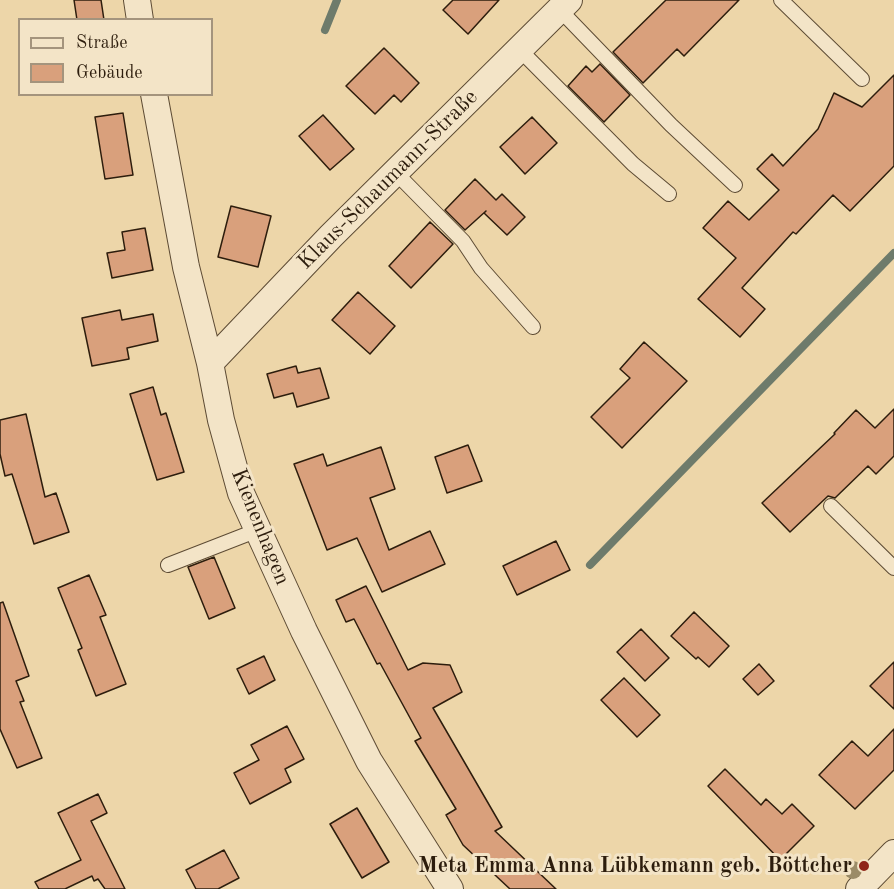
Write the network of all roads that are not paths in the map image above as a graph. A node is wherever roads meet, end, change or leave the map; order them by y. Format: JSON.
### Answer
{"nodes":[{"id":1,"x":137,"y":0,"type":"edge"},
{"id":2,"x":781,"y":0,"type":"edge"},
{"id":3,"x":564,"y":5,"type":"edge"},
{"id":4,"x":140,"y":18,"type":"edge"},
{"id":5,"x":519,"y":49,"type":"junction"},
{"id":6,"x":862,"y":79,"type":"dead end"},
{"id":7,"x":154,"y":96,"type":"edge"},
{"id":8,"x":395,"y":172,"type":"junction"},
{"id":9,"x":735,"y":185,"type":"dead end"},
{"id":10,"x":669,"y":194,"type":"dead end"},
{"id":11,"x":533,"y":327,"type":"dead end"},
{"id":12,"x":210,"y":363,"type":"junction"},
{"id":13,"x":831,"y":506,"type":"dead end"},
{"id":14,"x":258,"y":531,"type":"junction"},
{"id":15,"x":168,"y":565,"type":"dead end"},
{"id":16,"x":894,"y":568,"type":"edge"},
{"id":17,"x":894,"y":853,"type":"edge"},
{"id":18,"x":450,"y":889,"type":"edge"},
{"id":19,"x":859,"y":889,"type":"edge"}],
"edges":[{"from":1,"to":4,"type":"street"},
{"from":2,"to":6,"type":"lane"},
{"from":3,"to":5,"type":"street","name":"Klaus-Schaumann-Straße"},
{"from":3,"to":9,"type":"lane"},
{"from":5,"to":8,"type":"street","name":"Klaus-Schaumann-Straße"},
{"from":5,"to":10,"type":"lane"},
{"from":7,"to":12,"type":"street","name":"Kienenhagen"},
{"from":8,"to":11,"type":"lane"},
{"from":8,"to":12,"type":"street","name":"Klaus-Schaumann-Straße"},
{"from":12,"to":14,"type":"street","name":"Kienenhagen"},
{"from":13,"to":16,"type":"lane"},
{"from":14,"to":15,"type":"lane"},
{"from":14,"to":18,"type":"street","name":"Kienenhagen"},
{"from":17,"to":19,"type":"street"}]}
